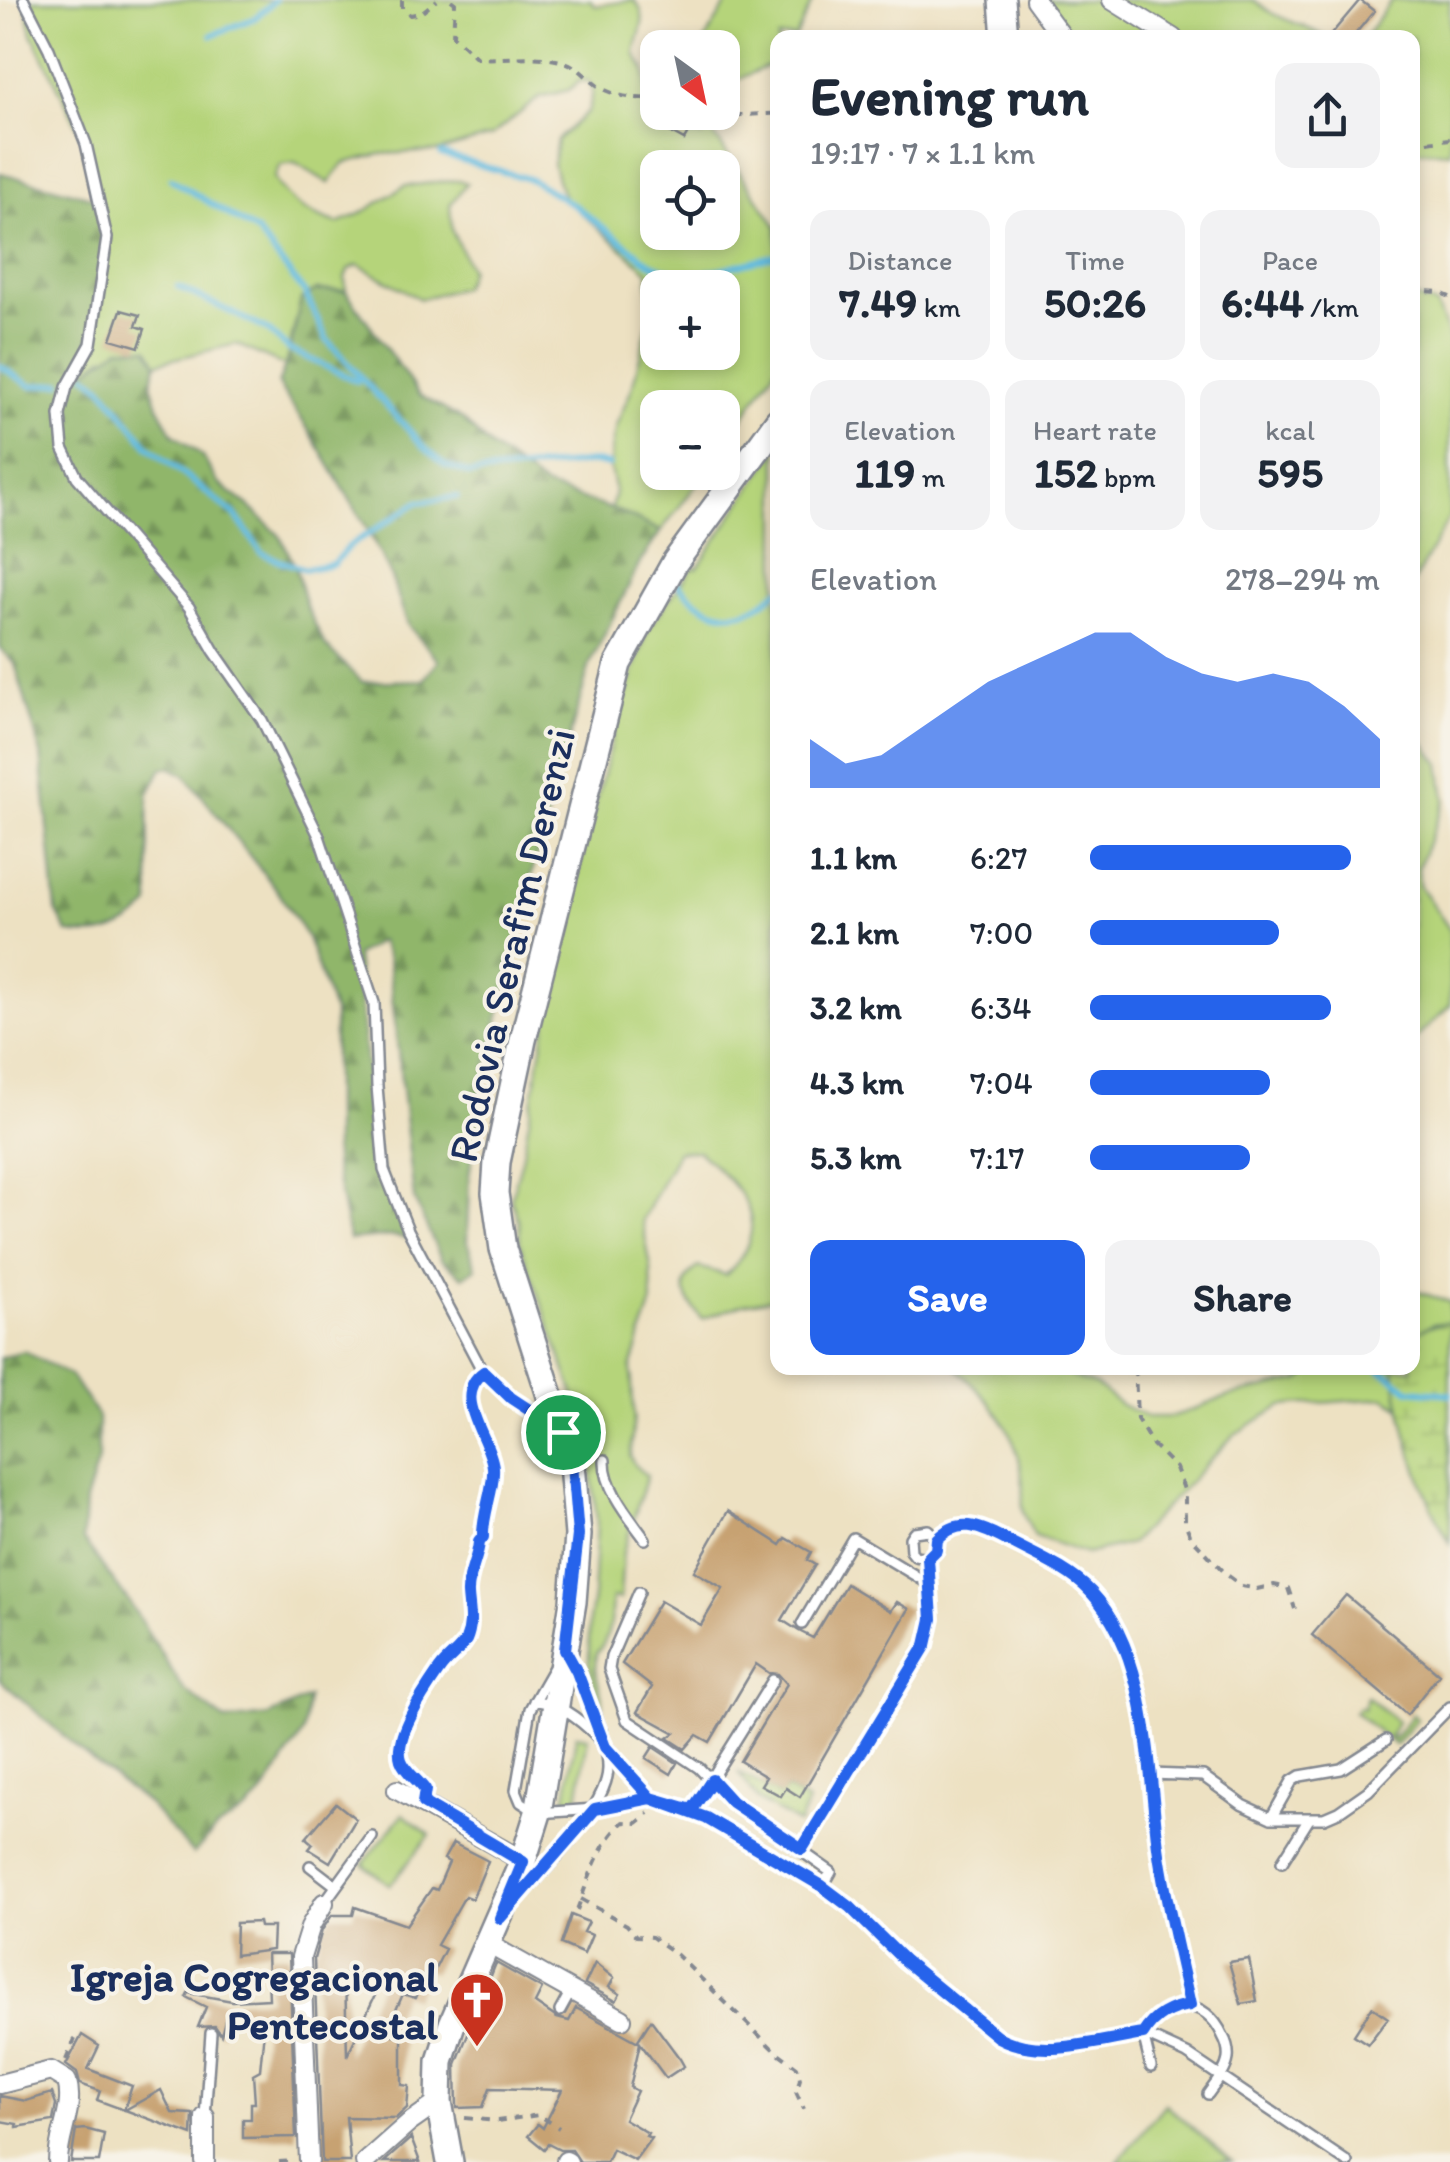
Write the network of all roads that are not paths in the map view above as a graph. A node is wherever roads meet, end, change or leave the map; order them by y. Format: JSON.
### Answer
{"nodes":[{"id":1,"x":24,"y":0,"type":"edge"},
{"id":2,"x":1002,"y":0,"type":"edge"},
{"id":3,"x":1035,"y":0,"type":"edge"},
{"id":4,"x":1112,"y":0,"type":"edge"},
{"id":5,"x":1004,"y":30,"type":"edge"},
{"id":6,"x":1057,"y":30,"type":"edge"},
{"id":7,"x":1160,"y":30,"type":"edge"},
{"id":8,"x":770,"y":432,"type":"edge"},
{"id":9,"x":563,"y":1432,"type":"junction"},
{"id":10,"x":605,"y":1460,"type":"dead end"},
{"id":11,"x":645,"y":1539,"type":"dead end"},
{"id":12,"x":937,"y":1539,"type":"junction"},
{"id":13,"x":928,"y":1558,"type":"junction"},
{"id":14,"x":930,"y":1584,"type":"junction"},
{"id":15,"x":639,"y":1592,"type":"dead end"},
{"id":16,"x":802,"y":1624,"type":"dead end"},
{"id":17,"x":565,"y":1650,"type":"junction"},
{"id":18,"x":773,"y":1680,"type":"dead end"},
{"id":19,"x":545,"y":1703,"type":"junction"},
{"id":20,"x":1450,"y":1707,"type":"edge"},
{"id":21,"x":1386,"y":1740,"type":"dead end"},
{"id":22,"x":605,"y":1747,"type":"junction"},
{"id":23,"x":1152,"y":1774,"type":"junction"},
{"id":24,"x":712,"y":1780,"type":"junction"},
{"id":25,"x":397,"y":1790,"type":"dead end"},
{"id":26,"x":651,"y":1798,"type":"junction"},
{"id":27,"x":732,"y":1802,"type":"junction"},
{"id":28,"x":595,"y":1809,"type":"junction"},
{"id":29,"x":692,"y":1810,"type":"junction"},
{"id":30,"x":538,"y":1813,"type":"junction"},
{"id":31,"x":1270,"y":1818,"type":"junction"},
{"id":32,"x":1309,"y":1820,"type":"junction"},
{"id":33,"x":722,"y":1826,"type":"junction"},
{"id":34,"x":372,"y":1837,"type":"dead end"},
{"id":35,"x":802,"y":1849,"type":"junction"},
{"id":36,"x":523,"y":1862,"type":"junction"},
{"id":37,"x":1282,"y":1862,"type":"dead end"},
{"id":38,"x":310,"y":1866,"type":"dead end"},
{"id":39,"x":336,"y":1886,"type":"junction"},
{"id":40,"x":822,"y":1886,"type":"junction"},
{"id":41,"x":324,"y":1903,"type":"joint"},
{"id":42,"x":500,"y":1918,"type":"junction"},
{"id":43,"x":488,"y":1944,"type":"junction"},
{"id":44,"x":572,"y":1990,"type":"junction"},
{"id":45,"x":1190,"y":2005,"type":"junction"},
{"id":46,"x":560,"y":2011,"type":"dead end"},
{"id":47,"x":622,"y":2019,"type":"dead end"},
{"id":48,"x":211,"y":2033,"type":"dead end"},
{"id":49,"x":1143,"y":2034,"type":"junction"},
{"id":50,"x":1151,"y":2067,"type":"dead end"},
{"id":51,"x":1221,"y":2076,"type":"junction"},
{"id":52,"x":0,"y":2084,"type":"edge"},
{"id":53,"x":1208,"y":2094,"type":"dead end"},
{"id":54,"x":440,"y":2111,"type":"junction"},
{"id":55,"x":205,"y":2117,"type":"joint"},
{"id":56,"x":58,"y":2162,"type":"edge"},
{"id":57,"x":205,"y":2162,"type":"edge"},
{"id":58,"x":309,"y":2162,"type":"edge"},
{"id":59,"x":365,"y":2162,"type":"edge"},
{"id":60,"x":450,"y":2162,"type":"edge"},
{"id":61,"x":1347,"y":2162,"type":"edge"}],
"edges":[{"from":1,"to":9,"type":"lane"},
{"from":2,"to":5,"type":"main road"},
{"from":3,"to":6,"type":"street"},
{"from":4,"to":7,"type":"street"},
{"from":8,"to":9,"type":"main road","name":"Rodovia Serafim Derenzi"},
{"from":9,"to":17,"type":"main road","name":"Rodovia Serafim Derenzi"},
{"from":10,"to":11,"type":"lane"},
{"from":12,"to":13,"type":"lane"},
{"from":12,"to":13,"type":"lane"},
{"from":12,"to":23,"type":"lane"},
{"from":13,"to":14,"type":"lane"},
{"from":14,"to":16,"type":"lane"},
{"from":14,"to":35,"type":"lane"},
{"from":15,"to":24,"type":"lane"},
{"from":17,"to":19,"type":"main road","name":"Rodovia Serafim Derenzi"},
{"from":17,"to":22,"type":"lane"},
{"from":18,"to":24,"type":"lane"},
{"from":19,"to":22,"type":"lane"},
{"from":19,"to":30,"type":"main road","name":"Rodovia Serafim Derenzi"},
{"from":20,"to":32,"type":"lane"},
{"from":21,"to":31,"type":"lane"},
{"from":22,"to":26,"type":"lane"},
{"from":22,"to":28,"type":"lane"},
{"from":23,"to":31,"type":"lane"},
{"from":23,"to":45,"type":"lane"},
{"from":24,"to":27,"type":"lane"},
{"from":24,"to":29,"type":"lane"},
{"from":25,"to":36,"type":"street"},
{"from":26,"to":28,"type":"lane"},
{"from":26,"to":29,"type":"lane"},
{"from":27,"to":33,"type":"lane"},
{"from":27,"to":35,"type":"lane"},
{"from":28,"to":30,"type":"lane"},
{"from":28,"to":42,"type":"lane"},
{"from":29,"to":33,"type":"lane"},
{"from":30,"to":36,"type":"main road","name":"Rodovia Serafim Derenzi"},
{"from":31,"to":32,"type":"lane"},
{"from":32,"to":37,"type":"lane"},
{"from":33,"to":40,"type":"lane"},
{"from":34,"to":39,"type":"lane"},
{"from":35,"to":40,"type":"lane"},
{"from":36,"to":42,"type":"main road","name":"Rodovia Serafim Derenzi"},
{"from":38,"to":39,"type":"lane"},
{"from":39,"to":41,"type":"lane"},
{"from":40,"to":49,"type":"lane"},
{"from":41,"to":58,"type":"street"},
{"from":42,"to":43,"type":"main road","name":"Rodovia Serafim Derenzi"},
{"from":43,"to":44,"type":"street"},
{"from":43,"to":54,"type":"main road","name":"Rodovia Serafim Derenzi"},
{"from":44,"to":46,"type":"lane"},
{"from":44,"to":47,"type":"street"},
{"from":45,"to":49,"type":"lane"},
{"from":45,"to":51,"type":"lane"},
{"from":48,"to":55,"type":"lane"},
{"from":49,"to":50,"type":"lane"},
{"from":49,"to":51,"type":"lane"},
{"from":51,"to":53,"type":"lane"},
{"from":51,"to":61,"type":"lane"},
{"from":52,"to":56,"type":"street"},
{"from":54,"to":59,"type":"street"},
{"from":54,"to":60,"type":"main road","name":"Rodovia Serafim Derenzi"},
{"from":55,"to":57,"type":"street"}]}
